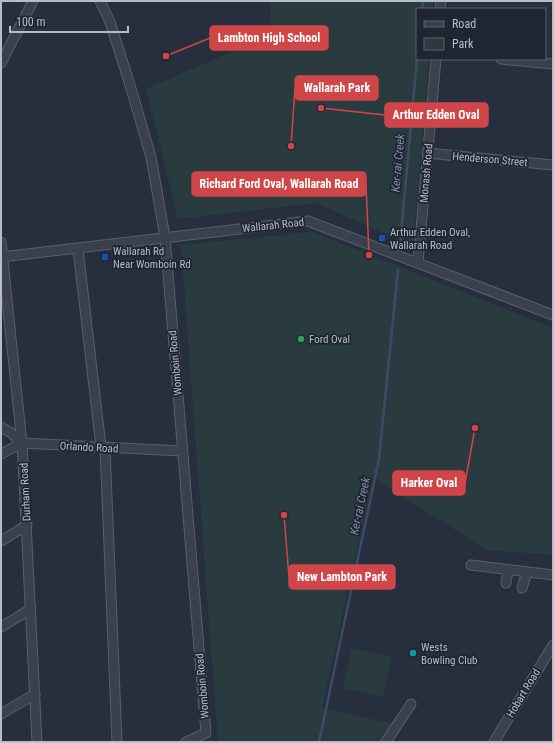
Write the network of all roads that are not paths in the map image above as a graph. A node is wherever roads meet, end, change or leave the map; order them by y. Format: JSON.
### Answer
{"nodes":[{"id":1,"x":32,"y":1,"type":"edge"},
{"id":2,"x":100,"y":1,"type":"edge"},
{"id":3,"x":436,"y":60,"type":"edge"},
{"id":4,"x":511,"y":60,"type":"edge"},
{"id":5,"x":1,"y":63,"type":"edge"},
{"id":6,"x":553,"y":64,"type":"edge"},
{"id":7,"x":427,"y":153,"type":"junction"},
{"id":8,"x":553,"y":165,"type":"edge"},
{"id":9,"x":164,"y":237,"type":"junction"},
{"id":10,"x":1,"y":242,"type":"edge"},
{"id":11,"x":78,"y":249,"type":"junction"},
{"id":12,"x":2,"y":256,"type":"edge"},
{"id":13,"x":418,"y":263,"type":"junction"},
{"id":14,"x":553,"y":315,"type":"edge"},
{"id":15,"x":1,"y":427,"type":"edge"},
{"id":16,"x":22,"y":443,"type":"junction"},
{"id":17,"x":103,"y":448,"type":"junction"},
{"id":18,"x":182,"y":451,"type":"junction"},
{"id":19,"x":1,"y":454,"type":"edge"},
{"id":20,"x":27,"y":525,"type":"junction"},
{"id":21,"x":1,"y":541,"type":"edge"},
{"id":22,"x":472,"y":565,"type":"dead end"},
{"id":23,"x":508,"y":570,"type":"junction"},
{"id":24,"x":527,"y":572,"type":"junction"},
{"id":25,"x":553,"y":575,"type":"edge"},
{"id":26,"x":506,"y":583,"type":"dead end"},
{"id":27,"x":522,"y":588,"type":"dead end"},
{"id":28,"x":31,"y":609,"type":"junction"},
{"id":29,"x":1,"y":627,"type":"edge"},
{"id":30,"x":552,"y":648,"type":"edge"},
{"id":31,"x":35,"y":694,"type":"junction"},
{"id":32,"x":411,"y":704,"type":"dead end"},
{"id":33,"x":1,"y":714,"type":"edge"},
{"id":34,"x":37,"y":742,"type":"edge"},
{"id":35,"x":117,"y":742,"type":"edge"},
{"id":36,"x":186,"y":742,"type":"edge"},
{"id":37,"x":386,"y":742,"type":"edge"},
{"id":38,"x":494,"y":742,"type":"edge"}],
"edges":[{"from":1,"to":5,"type":"street"},
{"from":2,"to":9,"type":"street","name":"Womboin Road"},
{"from":3,"to":7,"type":"street","name":"Monash Road"},
{"from":4,"to":6,"type":"street"},
{"from":7,"to":8,"type":"street","name":"Henderson Street"},
{"from":7,"to":13,"type":"street","name":"Monash Road"},
{"from":9,"to":11,"type":"street","name":"Wallarah Road"},
{"from":9,"to":13,"type":"street","name":"Wallarah Road"},
{"from":9,"to":18,"type":"street","name":"Womboin Road"},
{"from":10,"to":12,"type":"street","name":"Durham Road"},
{"from":11,"to":12,"type":"street","name":"Wallarah Road"},
{"from":11,"to":17,"type":"street"},
{"from":12,"to":16,"type":"street","name":"Durham Road"},
{"from":13,"to":14,"type":"street","name":"Wallarah Road"},
{"from":15,"to":16,"type":"street"},
{"from":16,"to":17,"type":"street","name":"Orlando Road"},
{"from":16,"to":19,"type":"street"},
{"from":16,"to":20,"type":"street","name":"Durham Road"},
{"from":17,"to":18,"type":"street","name":"Orlando Road"},
{"from":17,"to":35,"type":"street"},
{"from":18,"to":36,"type":"street","name":"Womboin Road"},
{"from":20,"to":21,"type":"street"},
{"from":20,"to":28,"type":"street","name":"Durham Road"},
{"from":22,"to":23,"type":"street"},
{"from":23,"to":24,"type":"street"},
{"from":23,"to":26,"type":"street"},
{"from":24,"to":25,"type":"street"},
{"from":24,"to":27,"type":"street"},
{"from":28,"to":29,"type":"street"},
{"from":28,"to":31,"type":"street","name":"Durham Road"},
{"from":30,"to":38,"type":"street","name":"Hobart Road"},
{"from":31,"to":33,"type":"street"},
{"from":31,"to":34,"type":"street","name":"Durham Road"},
{"from":32,"to":37,"type":"street"}]}
